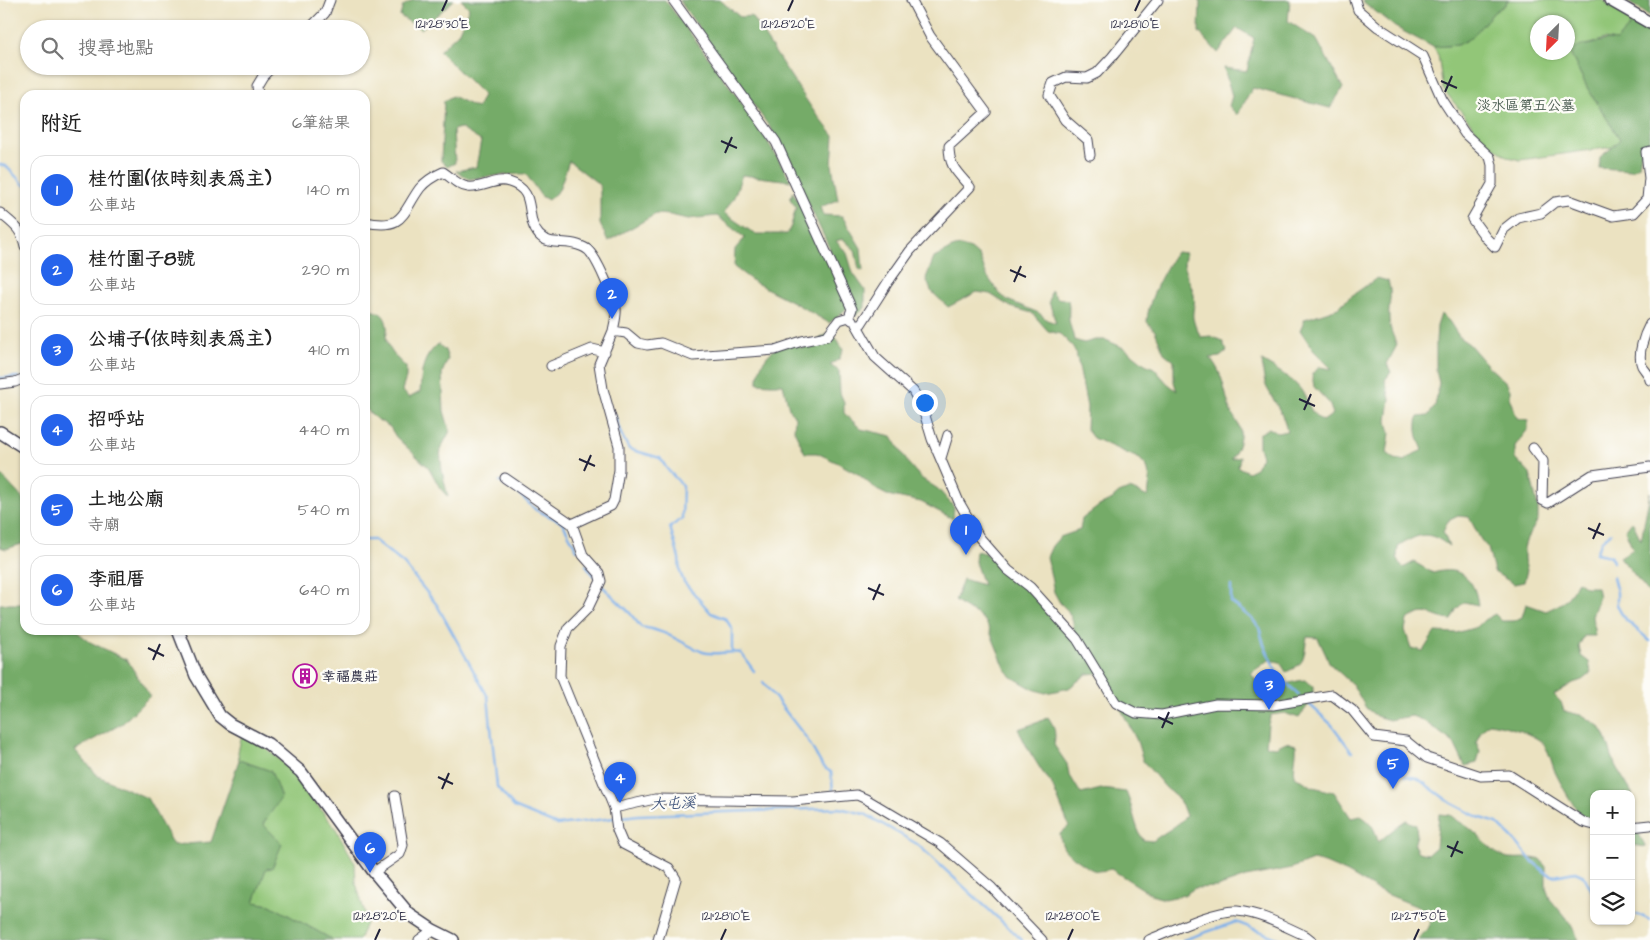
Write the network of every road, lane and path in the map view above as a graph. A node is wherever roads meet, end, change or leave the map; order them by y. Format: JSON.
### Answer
{"nodes":[{"id":1,"x":330,"y":0,"type":"edge"},
{"id":2,"x":673,"y":0,"type":"edge"},
{"id":3,"x":911,"y":0,"type":"edge"},
{"id":4,"x":1158,"y":0,"type":"edge"},
{"id":5,"x":1355,"y":0,"type":"edge"},
{"id":6,"x":1610,"y":0,"type":"edge"},
{"id":7,"x":318,"y":20,"type":"edge"},
{"id":8,"x":1650,"y":24,"type":"edge"},
{"id":9,"x":264,"y":75,"type":"edge"},
{"id":10,"x":257,"y":90,"type":"edge"},
{"id":11,"x":1650,"y":150,"type":"edge"},
{"id":12,"x":1090,"y":155,"type":"dead end"},
{"id":13,"x":0,"y":213,"type":"edge"},
{"id":14,"x":370,"y":222,"type":"edge"},
{"id":15,"x":20,"y":232,"type":"edge"},
{"id":16,"x":848,"y":317,"type":"junction"},
{"id":17,"x":856,"y":324,"type":"junction"},
{"id":18,"x":1650,"y":324,"type":"edge"},
{"id":19,"x":613,"y":331,"type":"junction"},
{"id":20,"x":605,"y":352,"type":"junction"},
{"id":21,"x":551,"y":366,"type":"dead end"},
{"id":22,"x":20,"y":380,"type":"edge"},
{"id":23,"x":1650,"y":380,"type":"edge"},
{"id":24,"x":0,"y":384,"type":"edge"},
{"id":25,"x":0,"y":432,"type":"edge"},
{"id":26,"x":948,"y":435,"type":"dead end"},
{"id":27,"x":20,"y":445,"type":"edge"},
{"id":28,"x":1533,"y":448,"type":"dead end"},
{"id":29,"x":941,"y":458,"type":"junction"},
{"id":30,"x":1650,"y":466,"type":"edge"},
{"id":31,"x":505,"y":478,"type":"dead end"},
{"id":32,"x":572,"y":524,"type":"junction"},
{"id":33,"x":180,"y":635,"type":"edge"},
{"id":34,"x":395,"y":796,"type":"dead end"},
{"id":35,"x":615,"y":810,"type":"junction"},
{"id":36,"x":1590,"y":824,"type":"edge"},
{"id":37,"x":1650,"y":825,"type":"edge"},
{"id":38,"x":1635,"y":827,"type":"edge"},
{"id":39,"x":374,"y":872,"type":"junction"},
{"id":40,"x":433,"y":930,"type":"junction"},
{"id":41,"x":419,"y":940,"type":"edge"},
{"id":42,"x":453,"y":940,"type":"edge"},
{"id":43,"x":658,"y":940,"type":"edge"},
{"id":44,"x":1042,"y":940,"type":"edge"},
{"id":45,"x":1149,"y":940,"type":"edge"},
{"id":46,"x":1311,"y":940,"type":"edge"}],
"edges":[{"from":1,"to":7,"type":"street"},
{"from":2,"to":16,"type":"street"},
{"from":3,"to":17,"type":"street"},
{"from":4,"to":12,"type":"street"},
{"from":5,"to":11,"type":"street"},
{"from":6,"to":8,"type":"street"},
{"from":9,"to":10,"type":"street"},
{"from":13,"to":15,"type":"street"},
{"from":14,"to":19,"type":"street"},
{"from":16,"to":17,"type":"street"},
{"from":16,"to":19,"type":"street"},
{"from":17,"to":29,"type":"street"},
{"from":18,"to":23,"type":"street"},
{"from":19,"to":20,"type":"street"},
{"from":20,"to":21,"type":"street"},
{"from":20,"to":32,"type":"street"},
{"from":22,"to":24,"type":"street"},
{"from":25,"to":27,"type":"street"},
{"from":26,"to":29,"type":"street"},
{"from":28,"to":30,"type":"street"},
{"from":29,"to":36,"type":"street"},
{"from":31,"to":32,"type":"street"},
{"from":32,"to":35,"type":"street"},
{"from":33,"to":39,"type":"street"},
{"from":34,"to":39,"type":"street"},
{"from":35,"to":43,"type":"street"},
{"from":35,"to":44,"type":"street"},
{"from":37,"to":38,"type":"street"},
{"from":39,"to":40,"type":"street"},
{"from":40,"to":41,"type":"street"},
{"from":40,"to":42,"type":"street"},
{"from":45,"to":46,"type":"street"}]}
